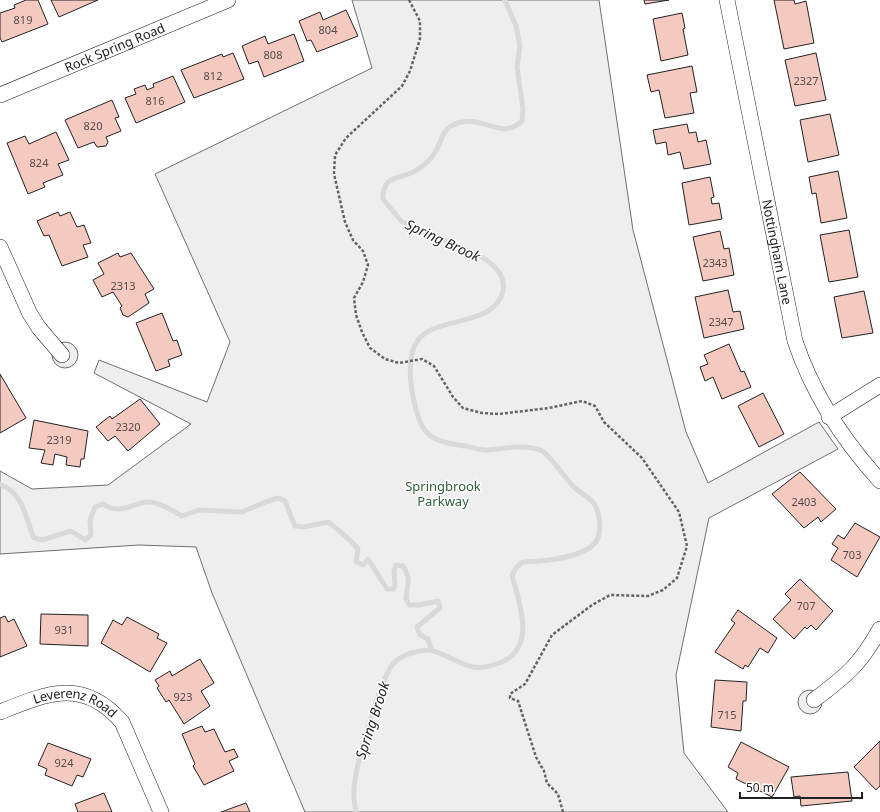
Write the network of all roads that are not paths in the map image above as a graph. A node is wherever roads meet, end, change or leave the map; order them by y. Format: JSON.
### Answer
{"nodes":[{"id":1,"x":228,"y":0,"type":"edge"},
{"id":2,"x":727,"y":0,"type":"edge"},
{"id":3,"x":0,"y":95,"type":"edge"},
{"id":4,"x":0,"y":247,"type":"edge"},
{"id":5,"x":62,"y":355,"type":"dead end"},
{"id":6,"x":880,"y":385,"type":"edge"},
{"id":7,"x":829,"y":417,"type":"junction"},
{"id":8,"x":880,"y":481,"type":"edge"},
{"id":9,"x":880,"y":629,"type":"edge"},
{"id":10,"x":814,"y":700,"type":"dead end"},
{"id":11,"x":0,"y":712,"type":"edge"},
{"id":12,"x":161,"y":812,"type":"edge"}],
"edges":[{"from":1,"to":3,"type":"street","name":"Rock Spring Road"},
{"from":2,"to":7,"type":"street","name":"Nottingham Lane"},
{"from":4,"to":5,"type":"street"},
{"from":6,"to":7,"type":"street"},
{"from":7,"to":8,"type":"street","name":"Nottingham Lane"},
{"from":9,"to":10,"type":"street"},
{"from":11,"to":12,"type":"street","name":"Leverenz Road"}]}
